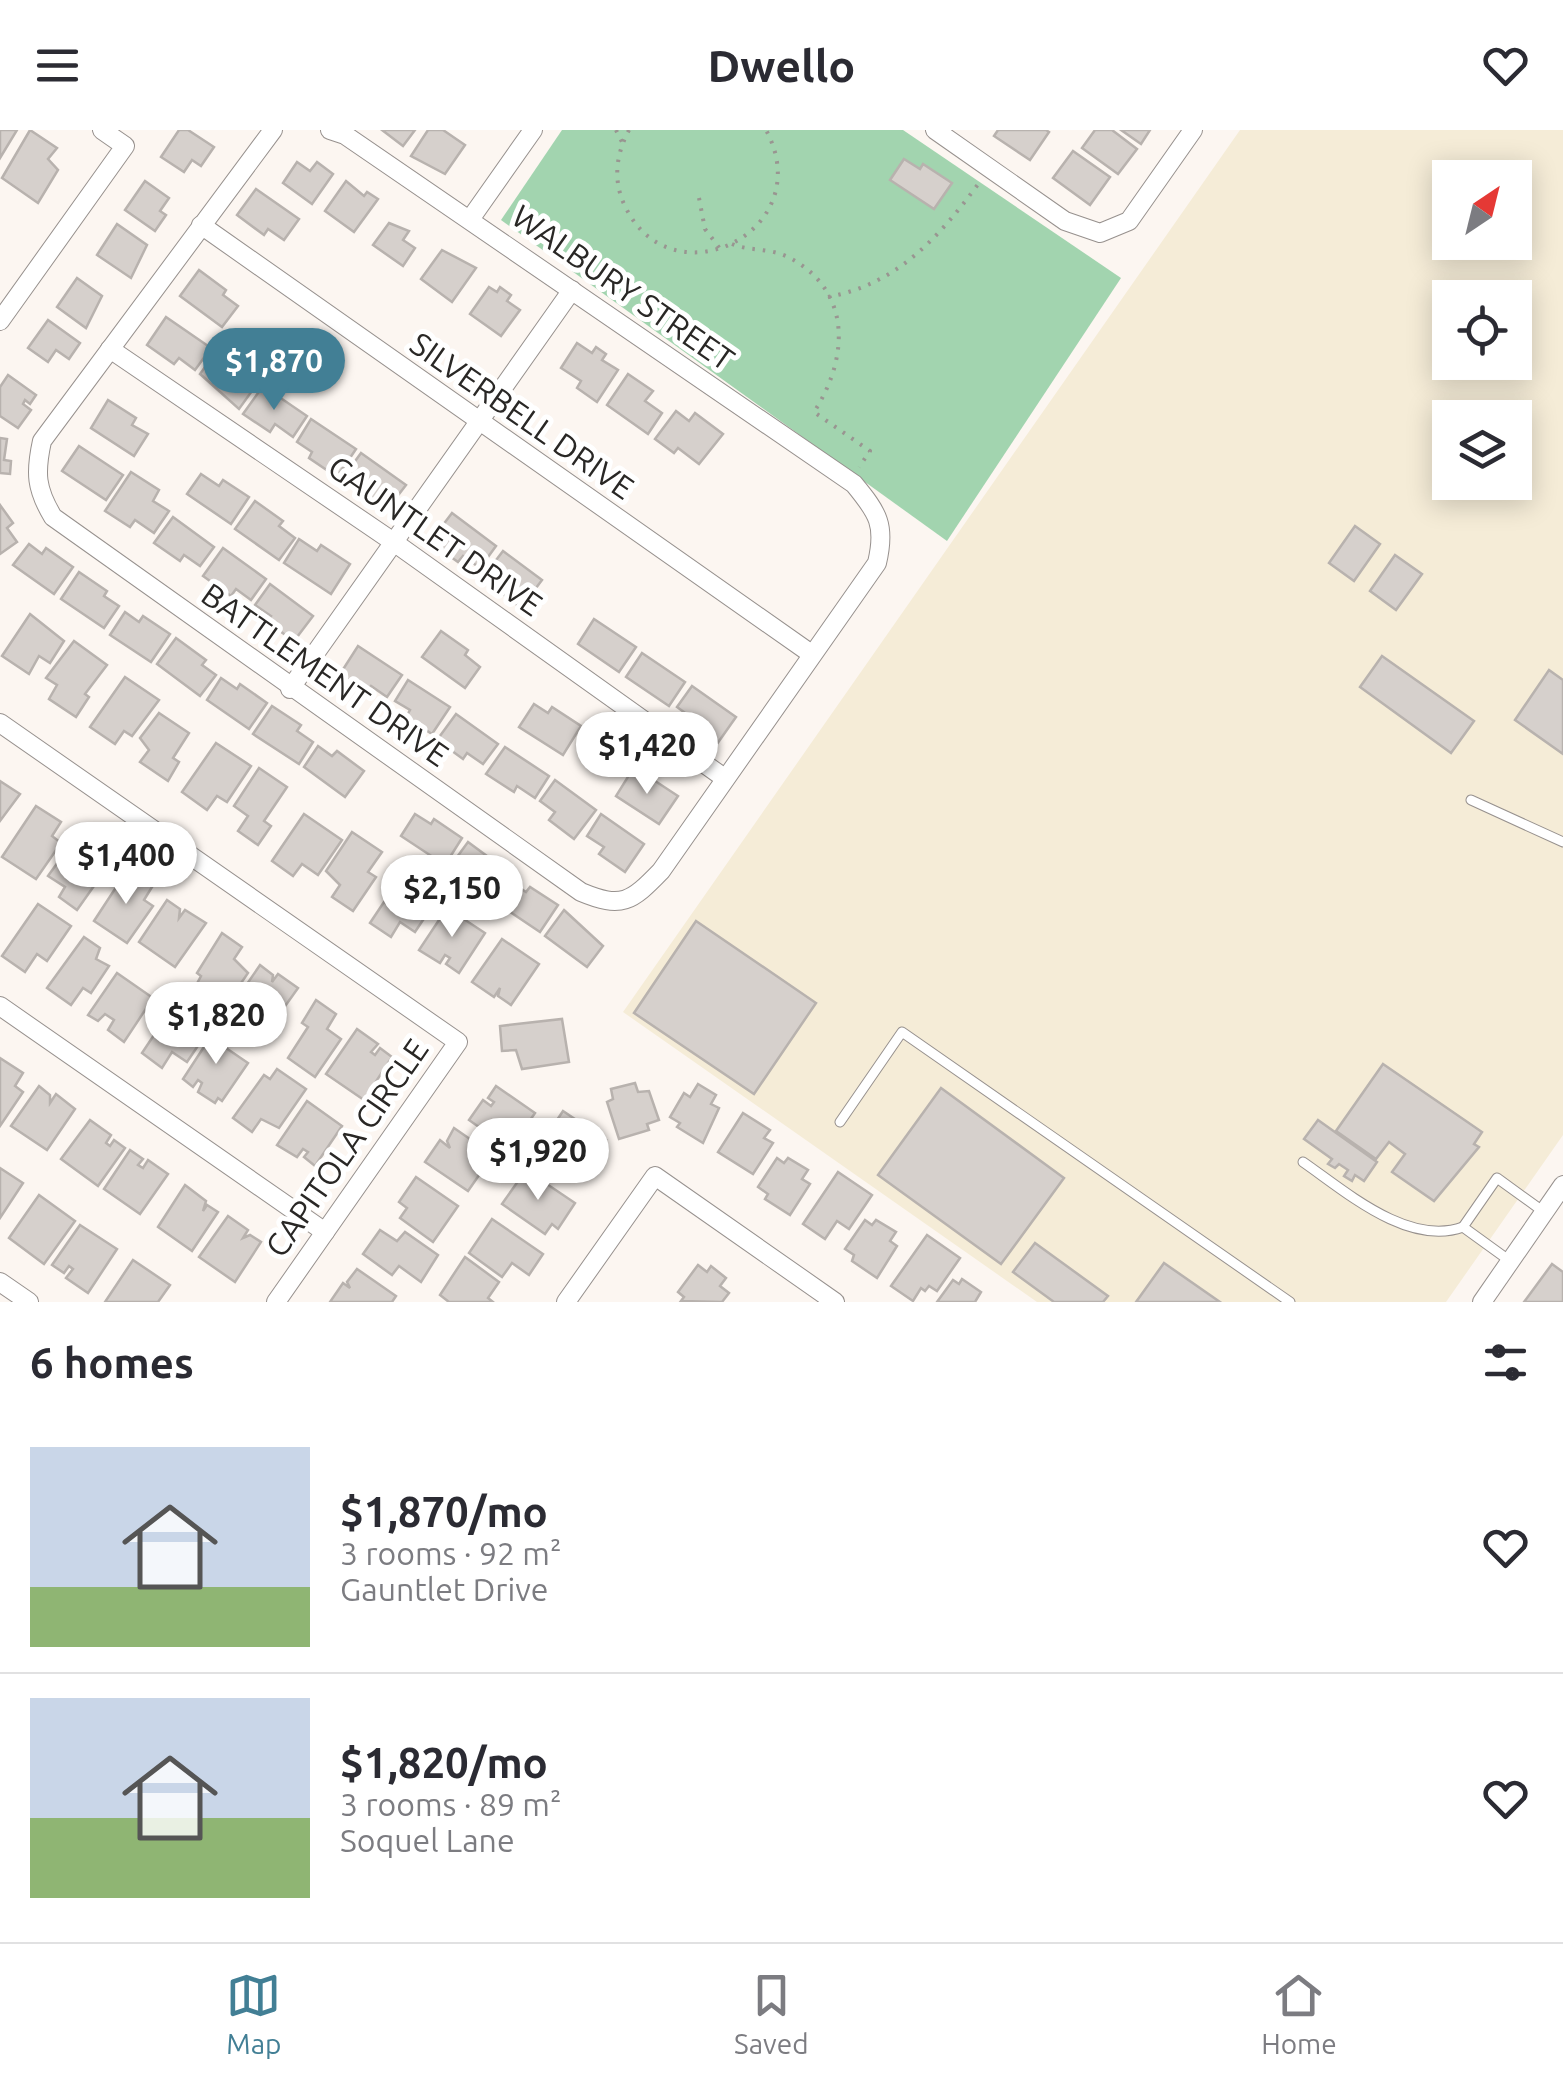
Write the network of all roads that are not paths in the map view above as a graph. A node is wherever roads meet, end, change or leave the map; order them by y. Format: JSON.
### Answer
{"nodes":[{"id":1,"x":102,"y":130,"type":"edge"},
{"id":2,"x":273,"y":130,"type":"edge"},
{"id":3,"x":330,"y":130,"type":"edge"},
{"id":4,"x":533,"y":130,"type":"edge"},
{"id":5,"x":1193,"y":130,"type":"edge"},
{"id":6,"x":948,"y":134,"type":"edge"},
{"id":7,"x":471,"y":218,"type":"junction"},
{"id":8,"x":200,"y":225,"type":"junction"},
{"id":9,"x":572,"y":290,"type":"junction"},
{"id":10,"x":0,"y":320,"type":"edge"},
{"id":11,"x":110,"y":349,"type":"junction"},
{"id":12,"x":476,"y":421,"type":"junction"},
{"id":13,"x":395,"y":543,"type":"junction"},
{"id":14,"x":810,"y":653,"type":"junction"},
{"id":15,"x":290,"y":688,"type":"junction"},
{"id":16,"x":0,"y":723,"type":"edge"},
{"id":17,"x":724,"y":777,"type":"junction"},
{"id":18,"x":1471,"y":800,"type":"dead end"},
{"id":19,"x":1563,"y":842,"type":"edge"},
{"id":20,"x":0,"y":1006,"type":"edge"},
{"id":21,"x":840,"y":1122,"type":"dead end"},
{"id":22,"x":1303,"y":1162,"type":"dead end"},
{"id":23,"x":1563,"y":1185,"type":"edge"},
{"id":24,"x":1544,"y":1212,"type":"junction"},
{"id":25,"x":1563,"y":1223,"type":"edge"},
{"id":26,"x":1463,"y":1227,"type":"junction"},
{"id":27,"x":325,"y":1232,"type":"junction"},
{"id":28,"x":1510,"y":1262,"type":"junction"},
{"id":29,"x":0,"y":1282,"type":"edge"},
{"id":30,"x":29,"y":1302,"type":"edge"},
{"id":31,"x":276,"y":1302,"type":"edge"},
{"id":32,"x":566,"y":1302,"type":"edge"},
{"id":33,"x":835,"y":1302,"type":"edge"},
{"id":34,"x":1290,"y":1302,"type":"edge"},
{"id":35,"x":1482,"y":1302,"type":"edge"}],
"edges":[{"from":1,"to":10,"type":"street"},
{"from":2,"to":8,"type":"street"},
{"from":3,"to":7,"type":"street","name":"WALBURY STREET"},
{"from":4,"to":7,"type":"street"},
{"from":5,"to":6,"type":"street"},
{"from":7,"to":9,"type":"street","name":"WALBURY STREET"},
{"from":8,"to":11,"type":"street"},
{"from":8,"to":12,"type":"street","name":"SILVERBELL DRIVE"},
{"from":9,"to":12,"type":"street"},
{"from":9,"to":14,"type":"street","name":"WALBURY STREET"},
{"from":11,"to":13,"type":"street","name":"GAUNTLET DRIVE"},
{"from":11,"to":15,"type":"street","name":"BATTLEMENT DRIVE"},
{"from":12,"to":13,"type":"street"},
{"from":12,"to":14,"type":"street","name":"SILVERBELL DRIVE"},
{"from":13,"to":15,"type":"street"},
{"from":13,"to":17,"type":"street","name":"GAUNTLET DRIVE"},
{"from":14,"to":17,"type":"street"},
{"from":15,"to":17,"type":"street","name":"BATTLEMENT DRIVE"},
{"from":16,"to":27,"type":"street","name":"CAPITOLA CIRCLE"},
{"from":18,"to":19,"type":"lane"},
{"from":20,"to":27,"type":"street"},
{"from":21,"to":34,"type":"lane"},
{"from":22,"to":26,"type":"lane"},
{"from":23,"to":24,"type":"street"},
{"from":24,"to":25,"type":"street"},
{"from":24,"to":26,"type":"lane"},
{"from":24,"to":28,"type":"street"},
{"from":26,"to":28,"type":"lane"},
{"from":27,"to":31,"type":"street","name":"CAPITOLA CIRCLE"},
{"from":28,"to":35,"type":"street"},
{"from":29,"to":30,"type":"street"},
{"from":32,"to":33,"type":"street"}]}
